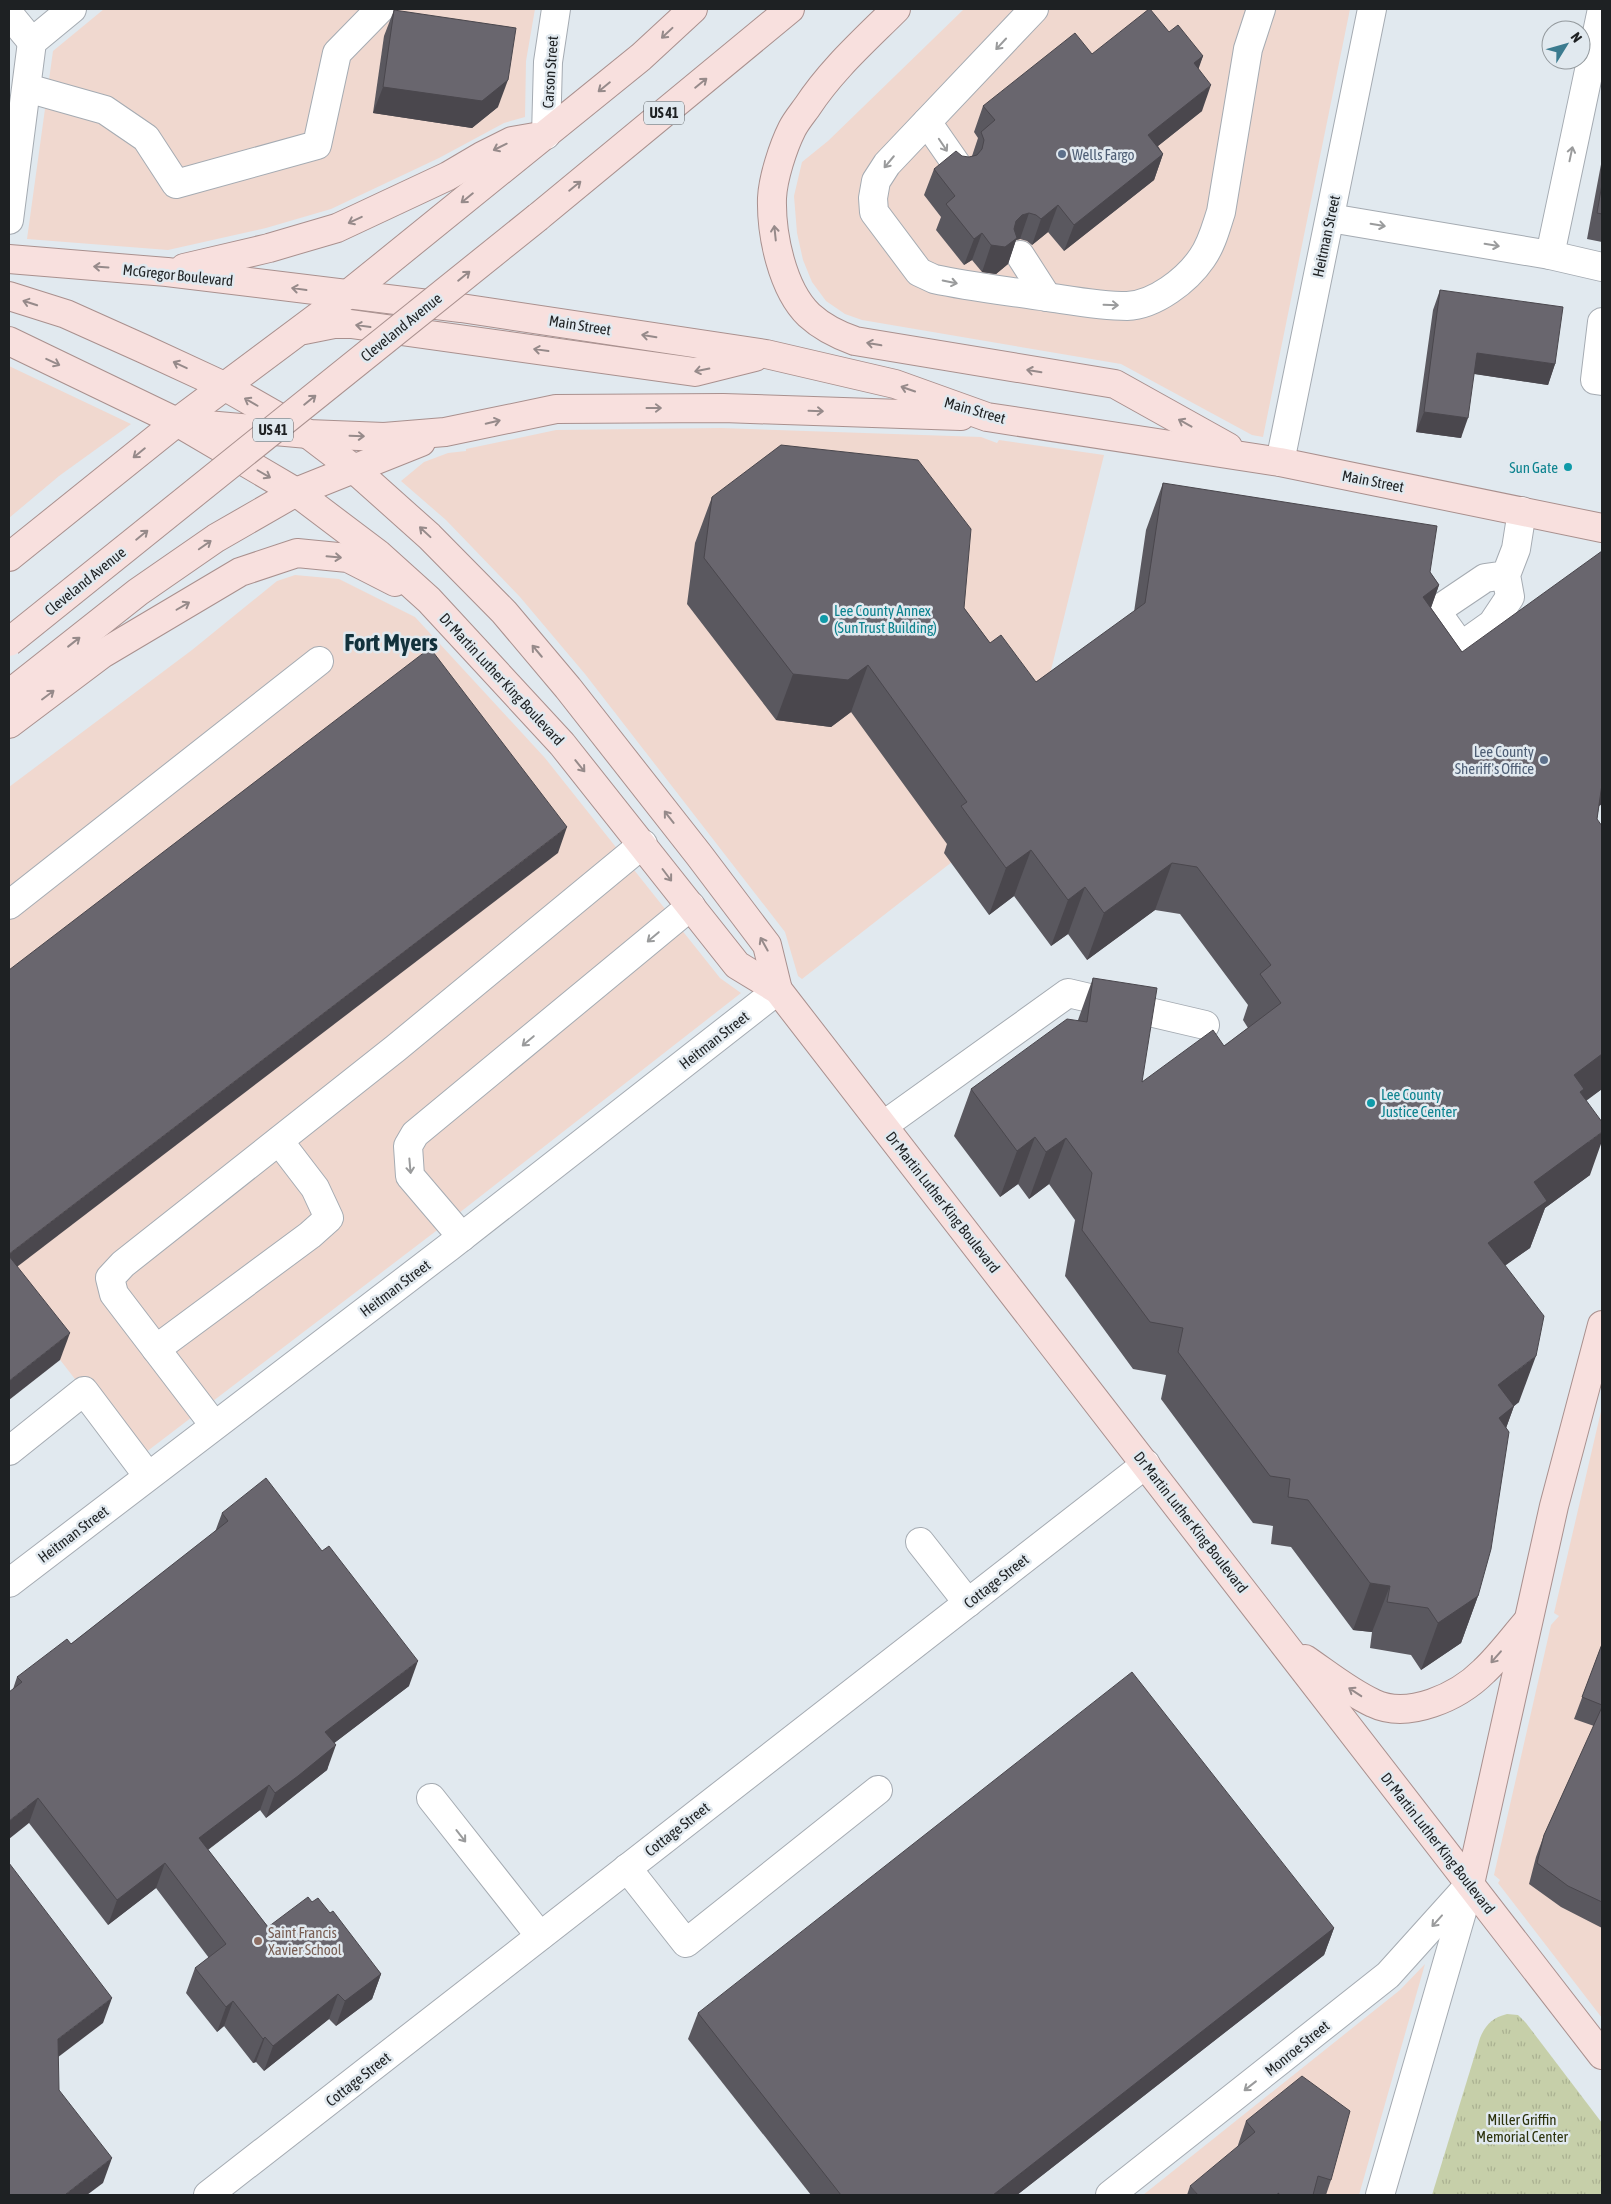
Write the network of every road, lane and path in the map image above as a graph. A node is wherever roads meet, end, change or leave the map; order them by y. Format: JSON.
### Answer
{"nodes":[{"id":1,"x":72,"y":9,"type":"edge"},
{"id":2,"x":380,"y":9,"type":"edge"},
{"id":3,"x":552,"y":9,"type":"edge"},
{"id":4,"x":693,"y":9,"type":"edge"},
{"id":5,"x":790,"y":9,"type":"edge"},
{"id":6,"x":896,"y":9,"type":"edge"},
{"id":7,"x":1034,"y":9,"type":"edge"},
{"id":8,"x":1262,"y":9,"type":"edge"},
{"id":9,"x":1372,"y":9,"type":"edge"},
{"id":10,"x":1602,"y":9,"type":"edge"},
{"id":11,"x":9,"y":14,"type":"edge"},
{"id":12,"x":32,"y":42,"type":"junction"},
{"id":13,"x":27,"y":88,"type":"junction"},
{"id":14,"x":927,"y":122,"type":"junction"},
{"id":15,"x":546,"y":134,"type":"junction"},
{"id":16,"x":959,"y":168,"type":"edge"},
{"id":17,"x":1330,"y":218,"type":"junction"},
{"id":18,"x":9,"y":220,"type":"edge"},
{"id":19,"x":1020,"y":255,"type":"edge"},
{"id":20,"x":1550,"y":255,"type":"junction"},
{"id":21,"x":9,"y":259,"type":"edge"},
{"id":22,"x":1602,"y":267,"type":"edge"},
{"id":23,"x":167,"y":272,"type":"junction"},
{"id":24,"x":347,"y":295,"type":"junction"},
{"id":25,"x":9,"y":296,"type":"edge"},
{"id":26,"x":1047,"y":297,"type":"junction"},
{"id":27,"x":1602,"y":322,"type":"edge"},
{"id":28,"x":297,"y":331,"type":"junction"},
{"id":29,"x":9,"y":342,"type":"edge"},
{"id":30,"x":766,"y":354,"type":"junction"},
{"id":31,"x":1602,"y":381,"type":"edge"},
{"id":32,"x":224,"y":386,"type":"junction"},
{"id":33,"x":987,"y":417,"type":"junction"},
{"id":34,"x":177,"y":422,"type":"junction"},
{"id":35,"x":445,"y":432,"type":"junction"},
{"id":36,"x":308,"y":434,"type":"junction"},
{"id":37,"x":1243,"y":456,"type":"junction"},
{"id":38,"x":1280,"y":462,"type":"junction"},
{"id":39,"x":354,"y":469,"type":"junction"},
{"id":40,"x":296,"y":492,"type":"junction"},
{"id":41,"x":1522,"y":511,"type":"junction"},
{"id":42,"x":1602,"y":516,"type":"edge"},
{"id":43,"x":1561,"y":519,"type":"junction"},
{"id":44,"x":1602,"y":528,"type":"edge"},
{"id":45,"x":9,"y":557,"type":"edge"},
{"id":46,"x":1506,"y":575,"type":"dead end"},
{"id":47,"x":428,"y":600,"type":"junction"},
{"id":48,"x":9,"y":642,"type":"edge"},
{"id":49,"x":319,"y":661,"type":"dead end"},
{"id":50,"x":9,"y":694,"type":"edge"},
{"id":51,"x":9,"y":724,"type":"edge"},
{"id":52,"x":643,"y":844,"type":"junction"},
{"id":53,"x":9,"y":905,"type":"edge"},
{"id":54,"x":691,"y":906,"type":"junction"},
{"id":55,"x":778,"y":990,"type":"junction"},
{"id":56,"x":1205,"y":1025,"type":"dead end"},
{"id":57,"x":884,"y":1125,"type":"junction"},
{"id":58,"x":279,"y":1141,"type":"junction"},
{"id":59,"x":462,"y":1237,"type":"junction"},
{"id":60,"x":1602,"y":1326,"type":"edge"},
{"id":61,"x":156,"y":1349,"type":"junction"},
{"id":62,"x":214,"y":1425,"type":"junction"},
{"id":63,"x":9,"y":1451,"type":"edge"},
{"id":64,"x":1146,"y":1464,"type":"junction"},
{"id":65,"x":148,"y":1476,"type":"junction"},
{"id":66,"x":920,"y":1542,"type":"dead end"},
{"id":67,"x":9,"y":1583,"type":"edge"},
{"id":68,"x":968,"y":1603,"type":"junction"},
{"id":69,"x":1528,"y":1621,"type":"junction"},
{"id":70,"x":1288,"y":1649,"type":"junction"},
{"id":71,"x":878,"y":1790,"type":"dead end"},
{"id":72,"x":431,"y":1798,"type":"dead end"},
{"id":73,"x":627,"y":1868,"type":"junction"},
{"id":74,"x":1470,"y":1884,"type":"junction"},
{"id":75,"x":540,"y":1936,"type":"junction"},
{"id":76,"x":1602,"y":2055,"type":"edge"},
{"id":77,"x":1127,"y":2190,"type":"edge"},
{"id":78,"x":208,"y":2195,"type":"edge"},
{"id":79,"x":1380,"y":2195,"type":"edge"}],
"edges":[{"from":1,"to":12,"type":"street"},
{"from":2,"to":13,"type":"street"},
{"from":3,"to":15,"type":"street","name":"Carson Street"},
{"from":4,"to":15,"type":"main road","one_way":true},
{"from":48,"to":5,"type":"main road","name":"Cleveland Avenue","number":"US 41","one_way":true,"bridge":true},
{"from":37,"to":6,"type":"main road","one_way":true},
{"from":7,"to":14,"type":"street","one_way":true},
{"from":26,"to":8,"type":"street","one_way":true},
{"from":9,"to":17,"type":"street","name":"Heitman Street"},
{"from":20,"to":10,"type":"street","one_way":true},
{"from":11,"to":12,"type":"street"},
{"from":12,"to":13,"type":"street"},
{"from":13,"to":18,"type":"street"},
{"from":14,"to":16,"type":"street","one_way":true},
{"from":14,"to":26,"type":"street","one_way":true},
{"from":15,"to":23,"type":"main road","one_way":true},
{"from":15,"to":24,"type":"main road","one_way":true},
{"from":17,"to":20,"type":"street","one_way":true},
{"from":17,"to":38,"type":"street","name":"Heitman Street"},
{"from":19,"to":26,"type":"street"},
{"from":20,"to":22,"type":"street"},
{"from":23,"to":21,"type":"main road","name":"McGregor Boulevard","one_way":true},
{"from":24,"to":23,"type":"main road","name":"McGregor Boulevard","one_way":true},
{"from":24,"to":28,"type":"main road"},
{"from":30,"to":24,"type":"main road","name":"Main Street","one_way":true},
{"from":32,"to":25,"type":"main road","one_way":true},
{"from":27,"to":31,"type":"street"},
{"from":30,"to":28,"type":"main road","one_way":true},
{"from":28,"to":32,"type":"main road"},
{"from":29,"to":34,"type":"main road","one_way":true},
{"from":33,"to":30,"type":"main road","name":"Main Street","one_way":true},
{"from":32,"to":34,"type":"main road"},
{"from":36,"to":32,"type":"main road","name":"Dr Martin Luther King Boulevard","one_way":true},
{"from":35,"to":33,"type":"main road","one_way":true},
{"from":33,"to":37,"type":"main road","name":"Main Street"},
{"from":34,"to":36,"type":"main road"},
{"from":34,"to":40,"type":"main road","name":"Dr Martin Luther King Boulevard","one_way":true},
{"from":34,"to":45,"type":"main road","one_way":true},
{"from":36,"to":35,"type":"main road","one_way":true},
{"from":35,"to":39,"type":"main road"},
{"from":36,"to":39,"type":"main road","name":"Dr Martin Luther King Boulevard"},
{"from":37,"to":38,"type":"main road","name":"Main Street"},
{"from":38,"to":41,"type":"main road","name":"Main Street"},
{"from":39,"to":40,"type":"main road"},
{"from":55,"to":39,"type":"main road","name":"Dr Martin Luther King Boulevard","one_way":true},
{"from":40,"to":47,"type":"main road","name":"Dr Martin Luther King Boulevard"},
{"from":50,"to":40,"type":"main road","one_way":true},
{"from":41,"to":43,"type":"main road","name":"Main Street"},
{"from":41,"to":46,"type":"street"},
{"from":42,"to":43,"type":"main road"},
{"from":43,"to":44,"type":"main road","name":"Main Street"},
{"from":51,"to":47,"type":"main road","one_way":true},
{"from":47,"to":52,"type":"main road","name":"Dr Martin Luther King Boulevard","one_way":true},
{"from":49,"to":53,"type":"street"},
{"from":52,"to":54,"type":"main road","name":"Dr Martin Luther King Boulevard","one_way":true},
{"from":52,"to":58,"type":"street"},
{"from":54,"to":55,"type":"main road","name":"Dr Martin Luther King Boulevard"},
{"from":54,"to":59,"type":"street","one_way":true},
{"from":55,"to":57,"type":"main road","name":"Dr Martin Luther King Boulevard"},
{"from":55,"to":59,"type":"street","name":"Heitman Street"},
{"from":56,"to":57,"type":"street"},
{"from":57,"to":64,"type":"main road","name":"Dr Martin Luther King Boulevard"},
{"from":58,"to":61,"type":"street"},
{"from":58,"to":61,"type":"street"},
{"from":59,"to":62,"type":"street","name":"Heitman Street"},
{"from":60,"to":69,"type":"main road"},
{"from":61,"to":62,"type":"street"},
{"from":62,"to":65,"type":"street","name":"Heitman Street"},
{"from":63,"to":65,"type":"street"},
{"from":64,"to":68,"type":"street","name":"Cottage Street"},
{"from":64,"to":70,"type":"main road","name":"Dr Martin Luther King Boulevard"},
{"from":65,"to":67,"type":"street","name":"Heitman Street"},
{"from":66,"to":68,"type":"street"},
{"from":68,"to":73,"type":"street","name":"Cottage Street"},
{"from":69,"to":70,"type":"main road","one_way":true},
{"from":69,"to":74,"type":"main road"},
{"from":70,"to":74,"type":"main road","name":"Dr Martin Luther King Boulevard"},
{"from":71,"to":73,"type":"street"},
{"from":72,"to":75,"type":"street","one_way":true},
{"from":73,"to":75,"type":"street","name":"Cottage Street"},
{"from":74,"to":76,"type":"main road","name":"Dr Martin Luther King Boulevard"},
{"from":74,"to":77,"type":"street","name":"Monroe Street","one_way":true},
{"from":74,"to":79,"type":"street"},
{"from":75,"to":78,"type":"street","name":"Cottage Street"}]}
